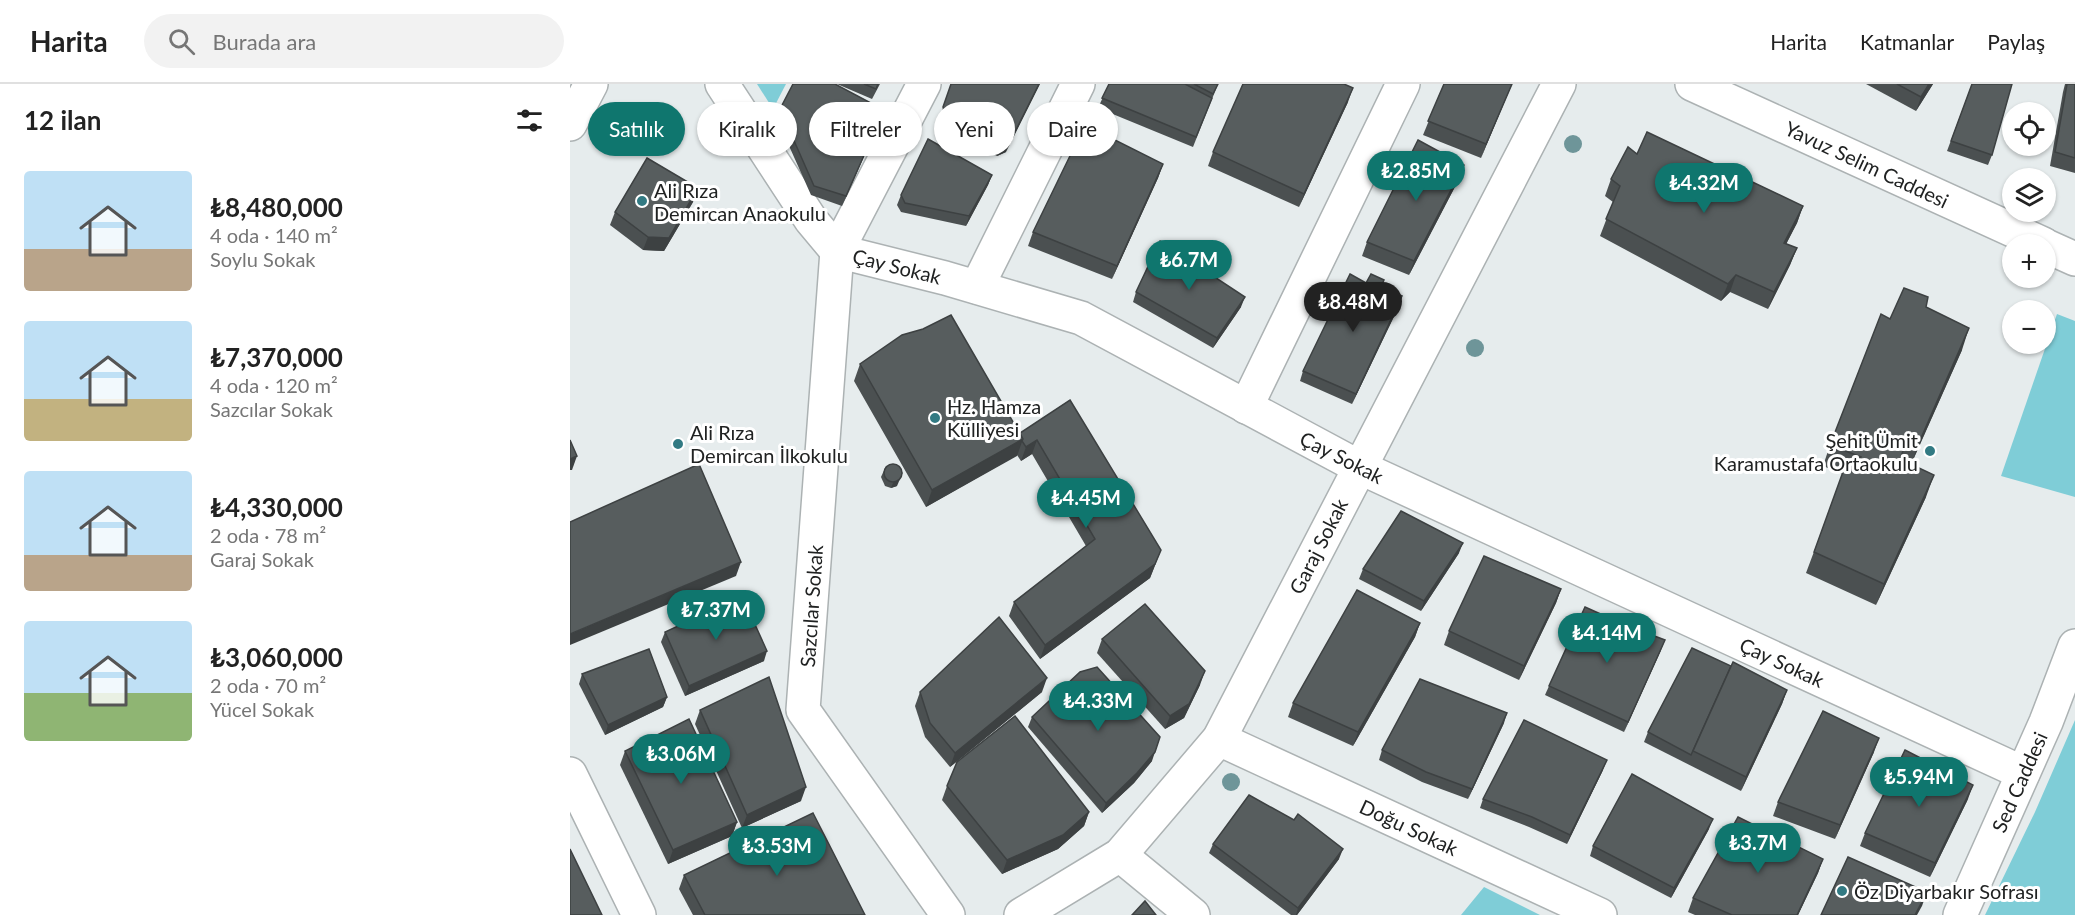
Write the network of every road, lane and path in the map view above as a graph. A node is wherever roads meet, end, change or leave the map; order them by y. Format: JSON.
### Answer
{"nodes":[{"id":1,"x":591,"y":84,"type":"edge"},
{"id":2,"x":722,"y":84,"type":"edge"},
{"id":3,"x":924,"y":84,"type":"edge"},
{"id":4,"x":1078,"y":84,"type":"edge"},
{"id":5,"x":1403,"y":84,"type":"edge"},
{"id":6,"x":1559,"y":84,"type":"edge"},
{"id":7,"x":1692,"y":84,"type":"edge"},
{"id":8,"x":570,"y":124,"type":"edge"},
{"id":9,"x":2020,"y":234,"type":"edge"},
{"id":10,"x":2056,"y":250,"type":"edge"},
{"id":11,"x":837,"y":251,"type":"junction"},
{"id":12,"x":2075,"y":259,"type":"edge"},
{"id":13,"x":977,"y":287,"type":"junction"},
{"id":14,"x":1246,"y":407,"type":"junction"},
{"id":15,"x":1359,"y":467,"type":"junction"},
{"id":16,"x":2075,"y":646,"type":"edge"},
{"id":17,"x":1219,"y":739,"type":"junction"},
{"id":18,"x":2023,"y":773,"type":"junction"},
{"id":19,"x":570,"y":774,"type":"edge"},
{"id":20,"x":578,"y":809,"type":"edge"},
{"id":21,"x":1120,"y":855,"type":"junction"},
{"id":22,"x":639,"y":915,"type":"edge"},
{"id":23,"x":948,"y":915,"type":"edge"},
{"id":24,"x":1021,"y":915,"type":"edge"},
{"id":25,"x":1193,"y":915,"type":"edge"},
{"id":26,"x":1600,"y":915,"type":"edge"},
{"id":27,"x":1960,"y":915,"type":"edge"}],
"edges":[{"from":1,"to":8,"type":"street"},
{"from":2,"to":11,"type":"street","name":"Çay Sokak"},
{"from":3,"to":11,"type":"street"},
{"from":4,"to":13,"type":"street"},
{"from":5,"to":14,"type":"street"},
{"from":6,"to":15,"type":"street","name":"Garaj Sokak"},
{"from":7,"to":9,"type":"street","name":"Yavuz Selim Caddesi"},
{"from":10,"to":12,"type":"street","name":"Yavuz Selim Caddesi"},
{"from":11,"to":13,"type":"street","name":"Çay Sokak"},
{"from":11,"to":23,"type":"street","name":"Sazcılar Sokak"},
{"from":13,"to":14,"type":"street","name":"Çay Sokak"},
{"from":14,"to":15,"type":"street","name":"Çay Sokak"},
{"from":15,"to":17,"type":"street","name":"Garaj Sokak"},
{"from":15,"to":18,"type":"street","name":"Çay Sokak"},
{"from":16,"to":18,"type":"street","name":"Sed Caddesi"},
{"from":17,"to":21,"type":"street","name":"Garaj Sokak"},
{"from":17,"to":26,"type":"street","name":"Doğu Sokak"},
{"from":18,"to":27,"type":"street","name":"Sed Caddesi"},
{"from":19,"to":20,"type":"street"},
{"from":20,"to":22,"type":"street"},
{"from":21,"to":24,"type":"street","name":"Garaj Sokak"},
{"from":21,"to":25,"type":"street"}]}
